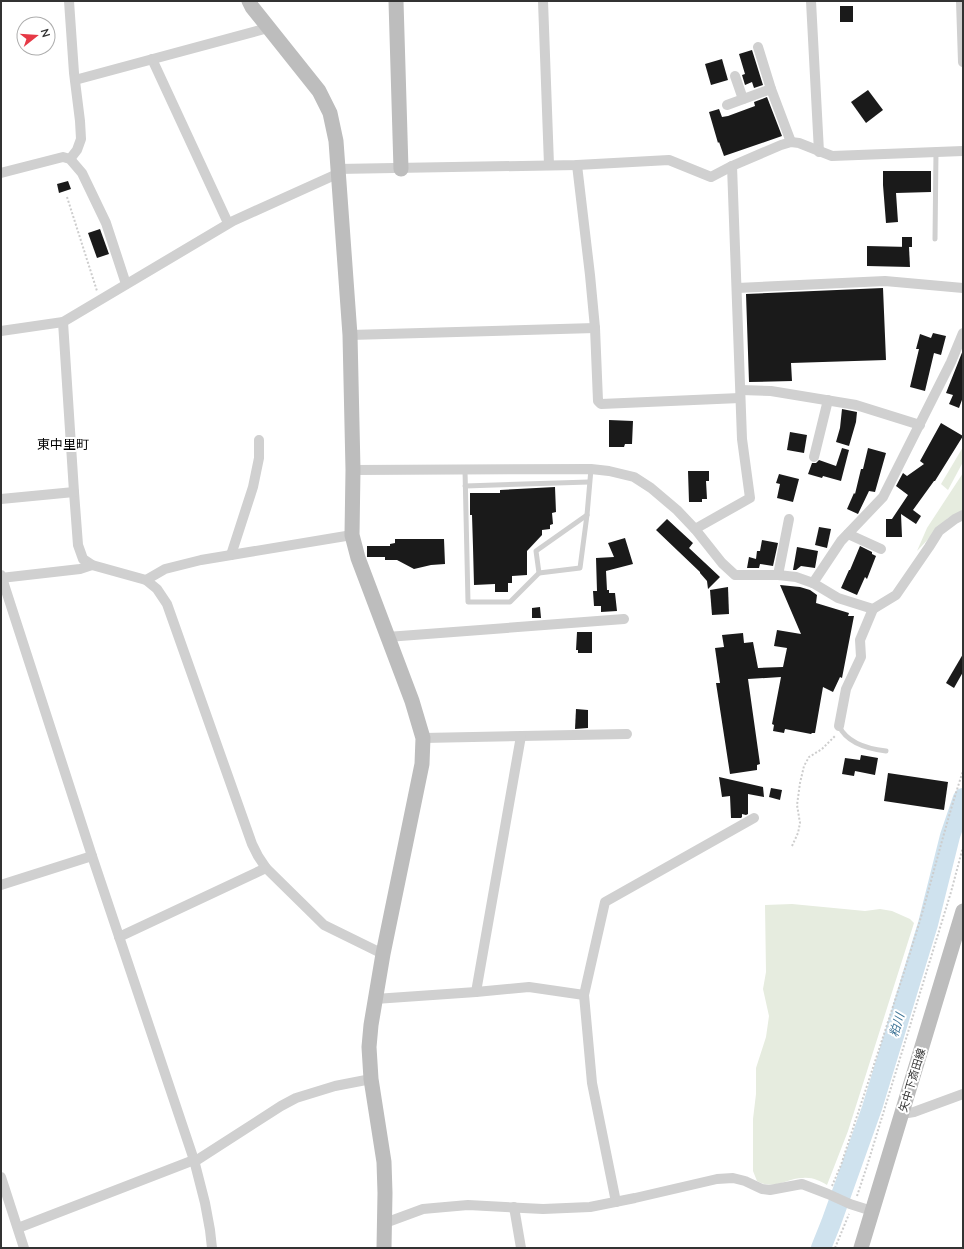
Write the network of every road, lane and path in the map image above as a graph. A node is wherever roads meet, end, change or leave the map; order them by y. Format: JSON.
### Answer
{"nodes":[{"id":1,"x":69,"y":1,"type":"edge"},
{"id":2,"x":249,"y":1,"type":"edge"},
{"id":3,"x":396,"y":1,"type":"edge"},
{"id":4,"x":543,"y":1,"type":"edge"},
{"id":5,"x":811,"y":1,"type":"edge"},
{"id":6,"x":961,"y":1,"type":"edge"},
{"id":7,"x":268,"y":28,"type":"junction"},
{"id":8,"x":758,"y":47,"type":"dead end"},
{"id":9,"x":152,"y":59,"type":"junction"},
{"id":10,"x":963,"y":62,"type":"edge"},
{"id":11,"x":735,"y":76,"type":"dead end"},
{"id":12,"x":75,"y":80,"type":"junction"},
{"id":13,"x":771,"y":89,"type":"junction"},
{"id":14,"x":743,"y":99,"type":"junction"},
{"id":15,"x":728,"y":105,"type":"dead end"},
{"id":16,"x":791,"y":142,"type":"junction"},
{"id":17,"x":963,"y":151,"type":"edge"},
{"id":18,"x":819,"y":152,"type":"junction"},
{"id":19,"x":936,"y":152,"type":"junction"},
{"id":20,"x":70,"y":159,"type":"junction"},
{"id":21,"x":548,"y":165,"type":"junction"},
{"id":22,"x":577,"y":165,"type":"junction"},
{"id":23,"x":732,"y":166,"type":"junction"},
{"id":24,"x":401,"y":169,"type":"junction"},
{"id":25,"x":337,"y":172,"type":"junction"},
{"id":26,"x":1,"y":173,"type":"edge"},
{"id":27,"x":67,"y":197,"type":"dead end"},
{"id":28,"x":228,"y":223,"type":"junction"},
{"id":29,"x":935,"y":239,"type":"dead end"},
{"id":30,"x":126,"y":284,"type":"junction"},
{"id":31,"x":737,"y":288,"type":"junction"},
{"id":32,"x":963,"y":288,"type":"edge"},
{"id":33,"x":100,"y":300,"type":"junction"},
{"id":34,"x":63,"y":322,"type":"junction"},
{"id":35,"x":595,"y":328,"type":"junction"},
{"id":36,"x":1,"y":331,"type":"edge"},
{"id":37,"x":963,"y":333,"type":"edge"},
{"id":38,"x":350,"y":335,"type":"junction"},
{"id":39,"x":741,"y":394,"type":"junction"},
{"id":40,"x":828,"y":400,"type":"junction"},
{"id":41,"x":920,"y":424,"type":"junction"},
{"id":42,"x":259,"y":440,"type":"dead end"},
{"id":43,"x":814,"y":457,"type":"dead end"},
{"id":44,"x":591,"y":469,"type":"junction"},
{"id":45,"x":353,"y":470,"type":"junction"},
{"id":46,"x":465,"y":470,"type":"junction"},
{"id":47,"x":589,"y":482,"type":"junction"},
{"id":48,"x":465,"y":486,"type":"junction"},
{"id":49,"x":74,"y":492,"type":"junction"},
{"id":50,"x":1,"y":499,"type":"edge"},
{"id":51,"x":587,"y":515,"type":"junction"},
{"id":52,"x":963,"y":515,"type":"edge"},
{"id":53,"x":789,"y":519,"type":"dead end"},
{"id":54,"x":695,"y":529,"type":"junction"},
{"id":55,"x":848,"y":534,"type":"junction"},
{"id":56,"x":352,"y":535,"type":"junction"},
{"id":57,"x":881,"y":549,"type":"dead end"},
{"id":58,"x":231,"y":555,"type":"junction"},
{"id":59,"x":92,"y":565,"type":"junction"},
{"id":60,"x":539,"y":573,"type":"junction"},
{"id":61,"x":778,"y":575,"type":"junction"},
{"id":62,"x":1,"y":577,"type":"edge"},
{"id":63,"x":146,"y":580,"type":"junction"},
{"id":64,"x":813,"y":582,"type":"junction"},
{"id":65,"x":873,"y":609,"type":"junction"},
{"id":66,"x":624,"y":620,"type":"dead end"},
{"id":67,"x":387,"y":637,"type":"junction"},
{"id":68,"x":838,"y":726,"type":"junction"},
{"id":69,"x":627,"y":734,"type":"dead end"},
{"id":70,"x":521,"y":736,"type":"junction"},
{"id":71,"x":424,"y":738,"type":"junction"},
{"id":72,"x":886,"y":751,"type":"dead end"},
{"id":73,"x":963,"y":772,"type":"edge"},
{"id":74,"x":754,"y":818,"type":"dead end"},
{"id":75,"x":792,"y":846,"type":"dead end"},
{"id":76,"x":963,"y":847,"type":"edge"},
{"id":77,"x":92,"y":856,"type":"junction"},
{"id":78,"x":266,"y":868,"type":"junction"},
{"id":79,"x":1,"y":885,"type":"edge"},
{"id":80,"x":963,"y":911,"type":"edge"},
{"id":81,"x":118,"y":937,"type":"junction"},
{"id":82,"x":383,"y":954,"type":"junction"},
{"id":83,"x":476,"y":992,"type":"junction"},
{"id":84,"x":584,"y":995,"type":"junction"},
{"id":85,"x":375,"y":999,"type":"junction"},
{"id":86,"x":371,"y":1079,"type":"junction"},
{"id":87,"x":963,"y":1094,"type":"edge"},
{"id":88,"x":902,"y":1114,"type":"junction"},
{"id":89,"x":194,"y":1161,"type":"junction"},
{"id":90,"x":1,"y":1177,"type":"edge"},
{"id":91,"x":829,"y":1195,"type":"junction"},
{"id":92,"x":616,"y":1202,"type":"junction"},
{"id":93,"x":852,"y":1204,"type":"junction"},
{"id":94,"x":514,"y":1207,"type":"junction"},
{"id":95,"x":872,"y":1211,"type":"junction"},
{"id":96,"x":386,"y":1223,"type":"junction"},
{"id":97,"x":18,"y":1228,"type":"junction"},
{"id":98,"x":24,"y":1248,"type":"edge"},
{"id":99,"x":212,"y":1248,"type":"edge"},
{"id":100,"x":384,"y":1248,"type":"edge"},
{"id":101,"x":521,"y":1248,"type":"edge"},
{"id":102,"x":835,"y":1248,"type":"edge"},
{"id":103,"x":861,"y":1248,"type":"edge"}],
"edges":[{"from":1,"to":12,"type":"street"},
{"from":2,"to":7,"type":"street"},
{"from":3,"to":24,"type":"street"},
{"from":4,"to":21,"type":"street"},
{"from":5,"to":18,"type":"street"},
{"from":6,"to":10,"type":"street"},
{"from":7,"to":9,"type":"street"},
{"from":7,"to":25,"type":"street"},
{"from":8,"to":13,"type":"street"},
{"from":9,"to":12,"type":"street"},
{"from":9,"to":28,"type":"street"},
{"from":11,"to":14,"type":"street"},
{"from":12,"to":20,"type":"street"},
{"from":13,"to":14,"type":"street"},
{"from":13,"to":16,"type":"street"},
{"from":14,"to":15,"type":"street"},
{"from":16,"to":18,"type":"street"},
{"from":16,"to":23,"type":"street"},
{"from":17,"to":19,"type":"street"},
{"from":18,"to":19,"type":"street"},
{"from":19,"to":29,"type":"lane"},
{"from":20,"to":26,"type":"street"},
{"from":20,"to":30,"type":"street"},
{"from":21,"to":22,"type":"street"},
{"from":21,"to":24,"type":"street"},
{"from":22,"to":23,"type":"street"},
{"from":22,"to":35,"type":"street"},
{"from":23,"to":31,"type":"street"},
{"from":24,"to":25,"type":"street"},
{"from":25,"to":28,"type":"street"},
{"from":25,"to":38,"type":"street"},
{"from":27,"to":33,"type":"path"},
{"from":28,"to":30,"type":"street"},
{"from":30,"to":33,"type":"street"},
{"from":31,"to":32,"type":"street"},
{"from":31,"to":39,"type":"street"},
{"from":33,"to":34,"type":"street"},
{"from":34,"to":36,"type":"street"},
{"from":34,"to":49,"type":"street"},
{"from":35,"to":38,"type":"street"},
{"from":35,"to":39,"type":"street"},
{"from":37,"to":41,"type":"street"},
{"from":38,"to":45,"type":"street"},
{"from":39,"to":40,"type":"street"},
{"from":39,"to":54,"type":"street"},
{"from":40,"to":41,"type":"street"},
{"from":40,"to":43,"type":"street"},
{"from":41,"to":55,"type":"street"},
{"from":42,"to":58,"type":"street"},
{"from":44,"to":46,"type":"street"},
{"from":44,"to":47,"type":"lane"},
{"from":44,"to":54,"type":"street"},
{"from":45,"to":46,"type":"street"},
{"from":45,"to":56,"type":"street"},
{"from":46,"to":48,"type":"lane"},
{"from":47,"to":48,"type":"lane"},
{"from":47,"to":51,"type":"lane"},
{"from":48,"to":60,"type":"lane"},
{"from":49,"to":50,"type":"street"},
{"from":49,"to":59,"type":"street"},
{"from":51,"to":60,"type":"lane"},
{"from":51,"to":60,"type":"lane"},
{"from":52,"to":65,"type":"street"},
{"from":53,"to":61,"type":"street"},
{"from":54,"to":61,"type":"street"},
{"from":55,"to":57,"type":"street"},
{"from":55,"to":64,"type":"street"},
{"from":56,"to":58,"type":"street"},
{"from":56,"to":67,"type":"street"},
{"from":58,"to":63,"type":"street"},
{"from":59,"to":62,"type":"street"},
{"from":59,"to":63,"type":"street"},
{"from":61,"to":64,"type":"street"},
{"from":62,"to":77,"type":"street"},
{"from":63,"to":78,"type":"street"},
{"from":64,"to":65,"type":"street"},
{"from":65,"to":68,"type":"street"},
{"from":66,"to":67,"type":"street"},
{"from":67,"to":71,"type":"street"},
{"from":68,"to":72,"type":"lane"},
{"from":68,"to":75,"type":"path"},
{"from":69,"to":70,"type":"street"},
{"from":70,"to":71,"type":"street"},
{"from":70,"to":83,"type":"street"},
{"from":71,"to":82,"type":"street"},
{"from":73,"to":91,"type":"path"},
{"from":74,"to":84,"type":"street"},
{"from":76,"to":93,"type":"path"},
{"from":77,"to":79,"type":"street"},
{"from":77,"to":81,"type":"street"},
{"from":78,"to":81,"type":"street"},
{"from":78,"to":82,"type":"street"},
{"from":80,"to":88,"type":"street","name":"矢中下斎田線"},
{"from":81,"to":89,"type":"street"},
{"from":82,"to":85,"type":"street"},
{"from":83,"to":84,"type":"street"},
{"from":83,"to":85,"type":"street"},
{"from":84,"to":92,"type":"street"},
{"from":85,"to":86,"type":"street"},
{"from":86,"to":89,"type":"street"},
{"from":86,"to":96,"type":"street"},
{"from":87,"to":88,"type":"street"},
{"from":88,"to":95,"type":"street","name":"矢中下斎田線"},
{"from":89,"to":97,"type":"street"},
{"from":89,"to":99,"type":"street"},
{"from":90,"to":97,"type":"street"},
{"from":91,"to":92,"type":"street"},
{"from":91,"to":93,"type":"street"},
{"from":92,"to":94,"type":"street"},
{"from":93,"to":95,"type":"street"},
{"from":93,"to":102,"type":"path"},
{"from":94,"to":96,"type":"street"},
{"from":94,"to":101,"type":"street"},
{"from":95,"to":103,"type":"street","name":"矢中下斎田線"},
{"from":96,"to":100,"type":"street"},
{"from":97,"to":98,"type":"street"}]}
